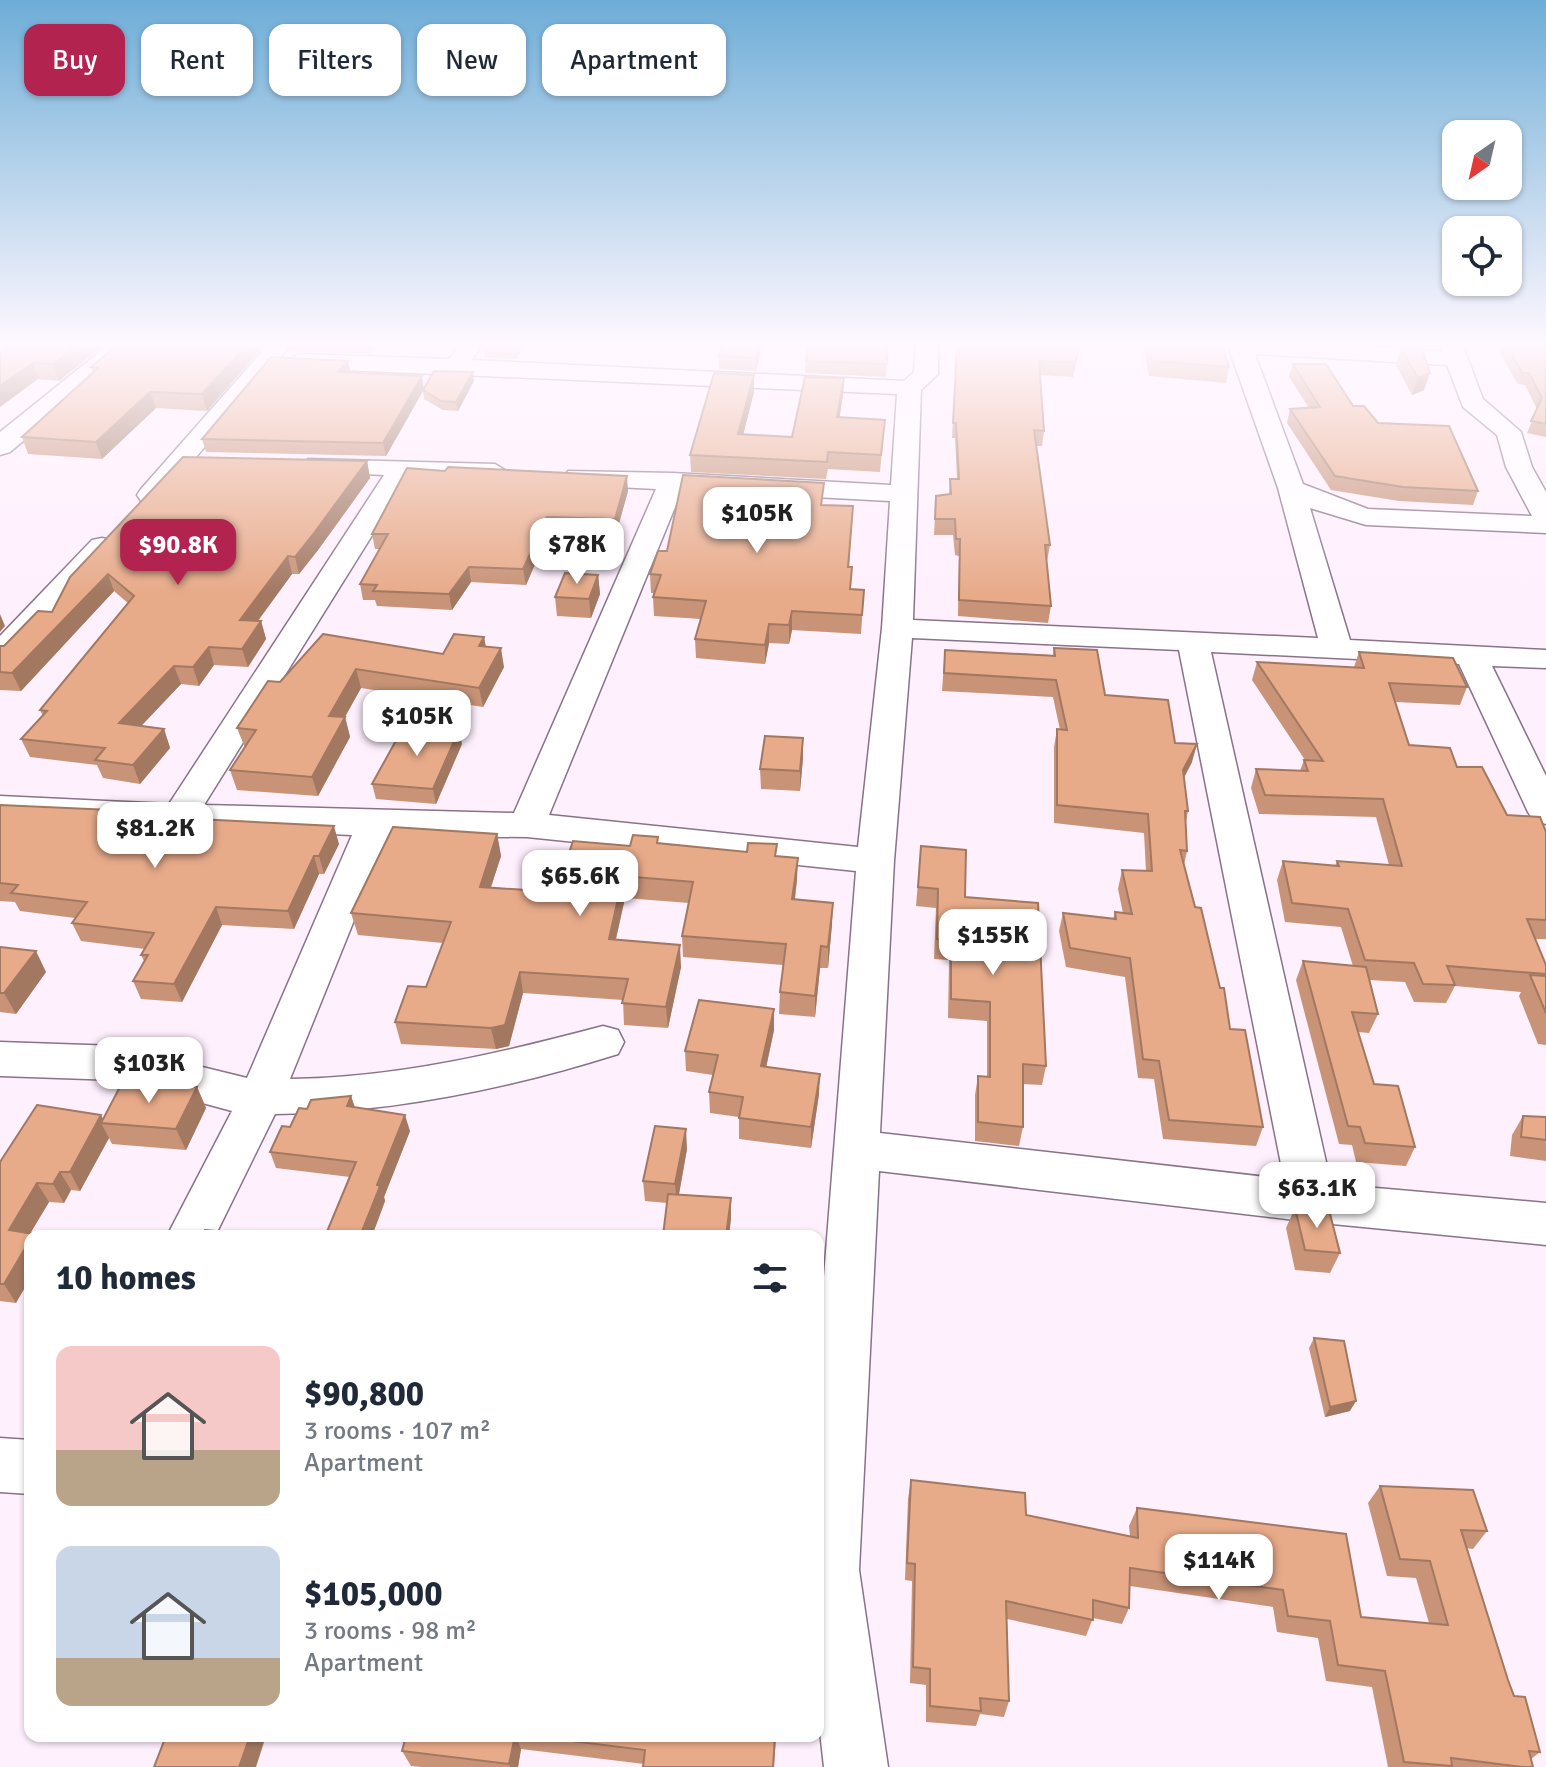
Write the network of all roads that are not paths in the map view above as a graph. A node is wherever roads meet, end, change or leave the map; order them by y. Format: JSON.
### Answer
{"nodes":[{"id":1,"x":22,"y":428,"type":"edge"},
{"id":2,"x":209,"y":428,"type":"edge"},
{"id":3,"x":908,"y":428,"type":"edge"},
{"id":4,"x":1270,"y":428,"type":"edge"},
{"id":5,"x":1505,"y":428,"type":"edge"},
{"id":6,"x":0,"y":446,"type":"edge"},
{"id":7,"x":180,"y":463,"type":"junction"},
{"id":8,"x":209,"y":463,"type":"edge"},
{"id":9,"x":298,"y":464,"type":"edge"},
{"id":10,"x":401,"y":468,"type":"junction"},
{"id":11,"x":522,"y":474,"type":"edge"},
{"id":12,"x":552,"y":475,"type":"edge"},
{"id":13,"x":673,"y":481,"type":"junction"},
{"id":14,"x":1291,"y":488,"type":"junction"},
{"id":15,"x":906,"y":494,"type":"junction"},
{"id":16,"x":1546,"y":516,"type":"edge"},
{"id":17,"x":1546,"y":525,"type":"edge"},
{"id":18,"x":897,"y":628,"type":"junction"},
{"id":19,"x":1193,"y":643,"type":"junction"},
{"id":20,"x":1336,"y":646,"type":"junction"},
{"id":21,"x":0,"y":654,"type":"edge"},
{"id":22,"x":1471,"y":655,"type":"junction"},
{"id":23,"x":1546,"y":659,"type":"edge"},
{"id":24,"x":0,"y":808,"type":"edge"},
{"id":25,"x":1546,"y":812,"type":"edge"},
{"id":26,"x":181,"y":813,"type":"junction"},
{"id":27,"x":375,"y":824,"type":"junction"},
{"id":28,"x":527,"y":825,"type":"junction"},
{"id":29,"x":875,"y":861,"type":"junction"},
{"id":30,"x":603,"y":1042,"type":"dead end"},
{"id":31,"x":0,"y":1059,"type":"edge"},
{"id":32,"x":261,"y":1097,"type":"junction"},
{"id":33,"x":855,"y":1149,"type":"junction"},
{"id":34,"x":1312,"y":1202,"type":"junction"},
{"id":35,"x":1546,"y":1224,"type":"edge"},
{"id":36,"x":194,"y":1230,"type":"edge"},
{"id":37,"x":0,"y":1465,"type":"edge"},
{"id":38,"x":24,"y":1467,"type":"edge"},
{"id":39,"x":824,"y":1569,"type":"edge"},
{"id":40,"x":856,"y":1767,"type":"edge"}],
"edges":[{"from":1,"to":6,"type":"street"},
{"from":2,"to":7,"type":"street"},
{"from":3,"to":15,"type":"street"},
{"from":4,"to":14,"type":"street"},
{"from":5,"to":16,"type":"street"},
{"from":7,"to":8,"type":"street"},
{"from":7,"to":21,"type":"street"},
{"from":9,"to":10,"type":"street"},
{"from":10,"to":11,"type":"street"},
{"from":10,"to":26,"type":"street"},
{"from":12,"to":13,"type":"street"},
{"from":13,"to":15,"type":"street"},
{"from":13,"to":28,"type":"street"},
{"from":14,"to":17,"type":"street"},
{"from":14,"to":20,"type":"street"},
{"from":15,"to":18,"type":"street"},
{"from":18,"to":19,"type":"street"},
{"from":18,"to":29,"type":"street"},
{"from":19,"to":20,"type":"street"},
{"from":19,"to":34,"type":"street"},
{"from":20,"to":22,"type":"street"},
{"from":22,"to":23,"type":"street"},
{"from":22,"to":25,"type":"street"},
{"from":24,"to":26,"type":"street"},
{"from":26,"to":27,"type":"street"},
{"from":27,"to":28,"type":"street"},
{"from":27,"to":32,"type":"street"},
{"from":28,"to":29,"type":"street"},
{"from":29,"to":33,"type":"street"},
{"from":30,"to":32,"type":"street"},
{"from":31,"to":32,"type":"street"},
{"from":32,"to":36,"type":"street"},
{"from":33,"to":34,"type":"street"},
{"from":33,"to":39,"type":"street"},
{"from":34,"to":35,"type":"street"},
{"from":37,"to":38,"type":"street"},
{"from":39,"to":40,"type":"street"}]}
